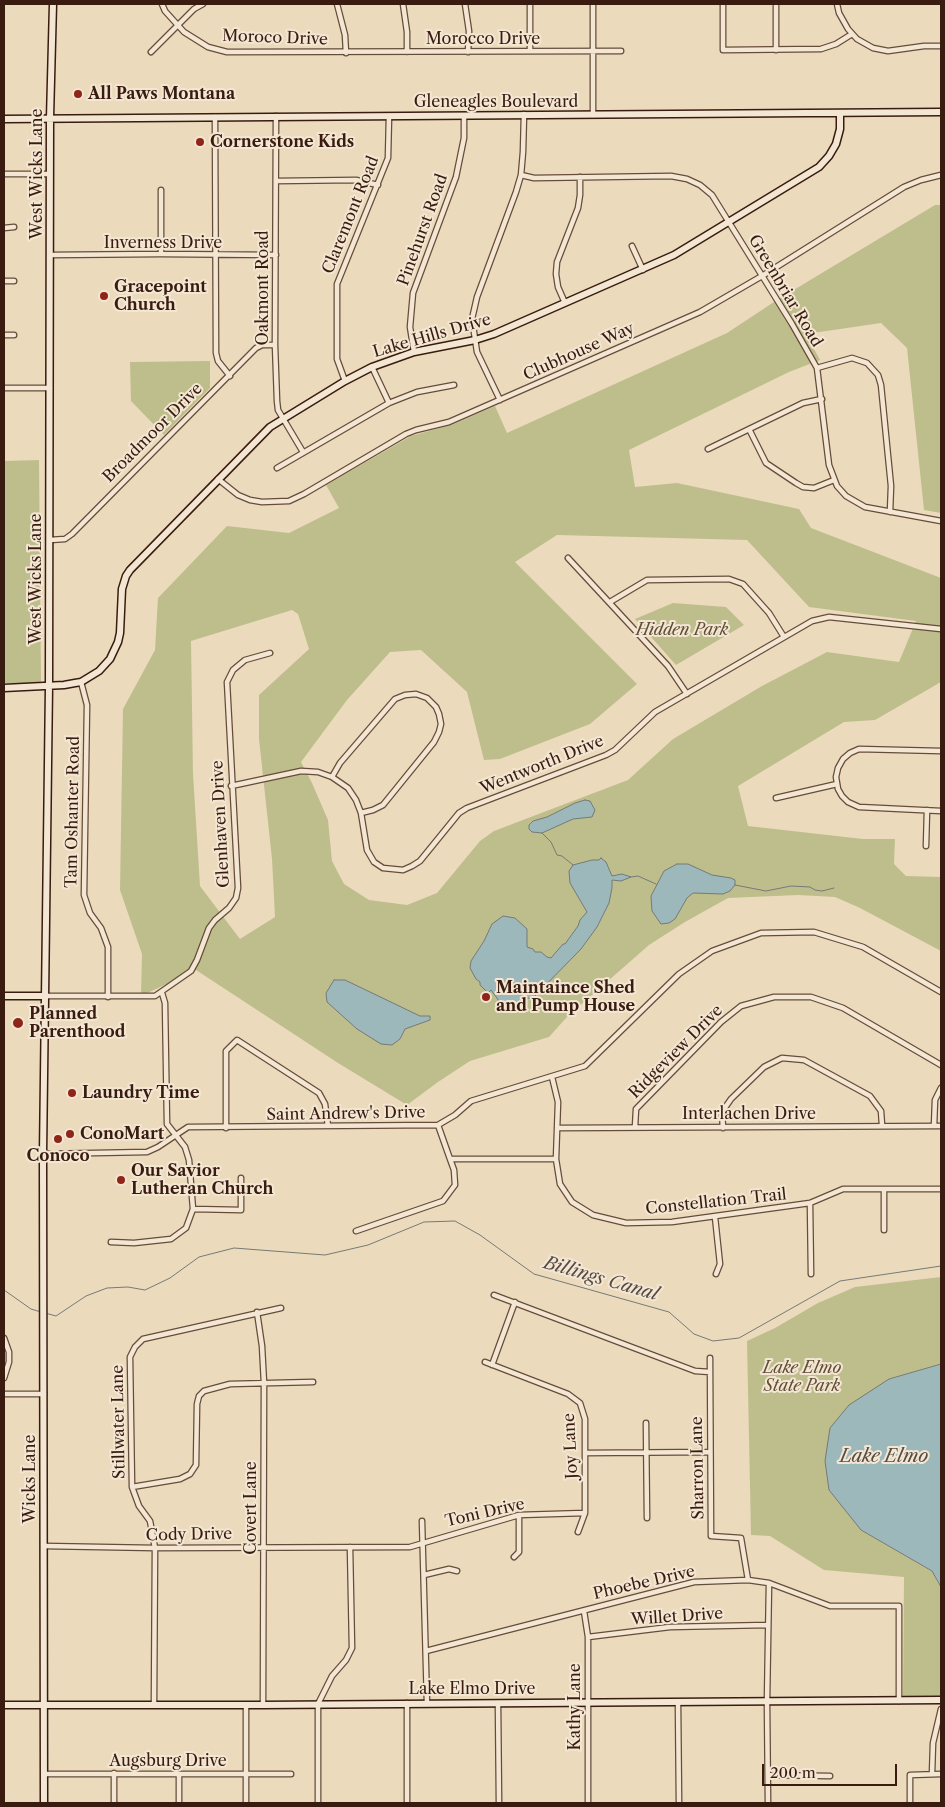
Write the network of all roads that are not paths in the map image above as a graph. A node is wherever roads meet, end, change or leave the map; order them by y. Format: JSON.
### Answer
{"nodes":[{"id":1,"x":53,"y":4,"type":"edge"},
{"id":2,"x":162,"y":4,"type":"edge"},
{"id":3,"x":204,"y":4,"type":"edge"},
{"id":4,"x":337,"y":4,"type":"edge"},
{"id":5,"x":403,"y":4,"type":"edge"},
{"id":6,"x":465,"y":4,"type":"edge"},
{"id":7,"x":530,"y":4,"type":"edge"},
{"id":8,"x":593,"y":4,"type":"edge"},
{"id":9,"x":723,"y":4,"type":"edge"},
{"id":10,"x":776,"y":4,"type":"edge"},
{"id":11,"x":837,"y":4,"type":"edge"},
{"id":12,"x":178,"y":25,"type":"junction"},
{"id":13,"x":852,"y":34,"type":"junction"},
{"id":14,"x":941,"y":46,"type":"edge"},
{"id":15,"x":776,"y":50,"type":"junction"},
{"id":16,"x":621,"y":51,"type":"dead end"},
{"id":17,"x":150,"y":52,"type":"dead end"},
{"id":18,"x":407,"y":52,"type":"junction"},
{"id":19,"x":468,"y":52,"type":"junction"},
{"id":20,"x":530,"y":52,"type":"junction"},
{"id":21,"x":593,"y":52,"type":"junction"},
{"id":22,"x":346,"y":53,"type":"junction"},
{"id":23,"x":941,"y":112,"type":"edge"},
{"id":24,"x":840,"y":113,"type":"junction"},
{"id":25,"x":524,"y":114,"type":"junction"},
{"id":26,"x":593,"y":115,"type":"junction"},
{"id":27,"x":276,"y":116,"type":"junction"},
{"id":28,"x":390,"y":116,"type":"junction"},
{"id":29,"x":464,"y":116,"type":"junction"},
{"id":30,"x":215,"y":117,"type":"junction"},
{"id":31,"x":50,"y":118,"type":"junction"},
{"id":32,"x":4,"y":119,"type":"edge"},
{"id":33,"x":4,"y":174,"type":"edge"},
{"id":34,"x":50,"y":174,"type":"junction"},
{"id":35,"x":521,"y":175,"type":"junction"},
{"id":36,"x":941,"y":175,"type":"edge"},
{"id":37,"x":580,"y":177,"type":"junction"},
{"id":38,"x":276,"y":181,"type":"junction"},
{"id":39,"x":378,"y":185,"type":"junction"},
{"id":40,"x":161,"y":190,"type":"dead end"},
{"id":41,"x":728,"y":221,"type":"junction"},
{"id":42,"x":4,"y":228,"type":"edge"},
{"id":43,"x":14,"y":228,"type":"dead end"},
{"id":44,"x":632,"y":246,"type":"dead end"},
{"id":45,"x":161,"y":254,"type":"junction"},
{"id":46,"x":50,"y":255,"type":"junction"},
{"id":47,"x":215,"y":255,"type":"junction"},
{"id":48,"x":276,"y":255,"type":"junction"},
{"id":49,"x":643,"y":270,"type":"junction"},
{"id":50,"x":762,"y":276,"type":"junction"},
{"id":51,"x":4,"y":281,"type":"edge"},
{"id":52,"x":14,"y":281,"type":"dead end"},
{"id":53,"x":565,"y":304,"type":"junction"},
{"id":54,"x":4,"y":334,"type":"edge"},
{"id":55,"x":14,"y":334,"type":"dead end"},
{"id":56,"x":475,"y":340,"type":"junction"},
{"id":57,"x":275,"y":345,"type":"junction"},
{"id":58,"x":414,"y":352,"type":"junction"},
{"id":59,"x":372,"y":367,"type":"junction"},
{"id":60,"x":817,"y":368,"type":"junction"},
{"id":61,"x":230,"y":376,"type":"junction"},
{"id":62,"x":346,"y":381,"type":"junction"},
{"id":63,"x":454,"y":385,"type":"dead end"},
{"id":64,"x":4,"y":388,"type":"edge"},
{"id":65,"x":50,"y":388,"type":"junction"},
{"id":66,"x":822,"y":399,"type":"junction"},
{"id":67,"x":500,"y":400,"type":"junction"},
{"id":68,"x":389,"y":403,"type":"junction"},
{"id":69,"x":284,"y":418,"type":"junction"},
{"id":70,"x":749,"y":429,"type":"junction"},
{"id":71,"x":708,"y":449,"type":"dead end"},
{"id":72,"x":303,"y":452,"type":"junction"},
{"id":73,"x":277,"y":468,"type":"dead end"},
{"id":74,"x":218,"y":479,"type":"junction"},
{"id":75,"x":834,"y":480,"type":"junction"},
{"id":76,"x":890,"y":512,"type":"junction"},
{"id":77,"x":941,"y":521,"type":"edge"},
{"id":78,"x":50,"y":540,"type":"junction"},
{"id":79,"x":568,"y":558,"type":"dead end"},
{"id":80,"x":610,"y":602,"type":"junction"},
{"id":81,"x":941,"y":629,"type":"edge"},
{"id":82,"x":784,"y":637,"type":"junction"},
{"id":83,"x":270,"y":654,"type":"dead end"},
{"id":84,"x":82,"y":682,"type":"junction"},
{"id":85,"x":50,"y":686,"type":"junction"},
{"id":86,"x":4,"y":688,"type":"edge"},
{"id":87,"x":686,"y":694,"type":"junction"},
{"id":88,"x":941,"y":751,"type":"edge"},
{"id":89,"x":332,"y":777,"type":"junction"},
{"id":90,"x":837,"y":784,"type":"junction"},
{"id":91,"x":232,"y":786,"type":"junction"},
{"id":92,"x":776,"y":798,"type":"dead end"},
{"id":93,"x":927,"y":810,"type":"junction"},
{"id":94,"x":941,"y":811,"type":"edge"},
{"id":95,"x":361,"y":813,"type":"junction"},
{"id":96,"x":926,"y":846,"type":"dead end"},
{"id":97,"x":941,"y":992,"type":"edge"},
{"id":98,"x":162,"y":993,"type":"junction"},
{"id":99,"x":4,"y":996,"type":"edge"},
{"id":100,"x":46,"y":996,"type":"junction"},
{"id":101,"x":108,"y":997,"type":"junction"},
{"id":102,"x":941,"y":1065,"type":"edge"},
{"id":103,"x":552,"y":1077,"type":"junction"},
{"id":104,"x":941,"y":1088,"type":"edge"},
{"id":105,"x":438,"y":1125,"type":"junction"},
{"id":106,"x":882,"y":1125,"type":"junction"},
{"id":107,"x":328,"y":1126,"type":"junction"},
{"id":108,"x":934,"y":1126,"type":"junction"},
{"id":109,"x":941,"y":1126,"type":"edge"},
{"id":110,"x":635,"y":1127,"type":"junction"},
{"id":111,"x":226,"y":1128,"type":"junction"},
{"id":112,"x":557,"y":1128,"type":"junction"},
{"id":113,"x":723,"y":1128,"type":"junction"},
{"id":114,"x":175,"y":1135,"type":"junction"},
{"id":115,"x":43,"y":1154,"type":"junction"},
{"id":116,"x":450,"y":1159,"type":"junction"},
{"id":117,"x":556,"y":1159,"type":"junction"},
{"id":118,"x":241,"y":1178,"type":"dead end"},
{"id":119,"x":884,"y":1189,"type":"junction"},
{"id":120,"x":941,"y":1189,"type":"edge"},
{"id":121,"x":810,"y":1203,"type":"junction"},
{"id":122,"x":192,"y":1209,"type":"junction"},
{"id":123,"x":715,"y":1217,"type":"junction"},
{"id":124,"x":884,"y":1230,"type":"dead end"},
{"id":125,"x":356,"y":1232,"type":"dead end"},
{"id":126,"x":111,"y":1242,"type":"dead end"},
{"id":127,"x":716,"y":1274,"type":"dead end"},
{"id":128,"x":811,"y":1274,"type":"dead end"},
{"id":129,"x":494,"y":1294,"type":"dead end"},
{"id":130,"x":515,"y":1302,"type":"junction"},
{"id":131,"x":281,"y":1308,"type":"dead end"},
{"id":132,"x":257,"y":1312,"type":"junction"},
{"id":133,"x":4,"y":1338,"type":"edge"},
{"id":134,"x":710,"y":1358,"type":"dead end"},
{"id":135,"x":485,"y":1362,"type":"dead end"},
{"id":136,"x":492,"y":1365,"type":"junction"},
{"id":137,"x":710,"y":1372,"type":"junction"},
{"id":138,"x":4,"y":1378,"type":"edge"},
{"id":139,"x":313,"y":1382,"type":"dead end"},
{"id":140,"x":264,"y":1383,"type":"junction"},
{"id":141,"x":4,"y":1394,"type":"edge"},
{"id":142,"x":44,"y":1394,"type":"junction"},
{"id":143,"x":646,"y":1423,"type":"dead end"},
{"id":144,"x":646,"y":1452,"type":"junction"},
{"id":145,"x":710,"y":1452,"type":"junction"},
{"id":146,"x":585,"y":1453,"type":"junction"},
{"id":147,"x":132,"y":1487,"type":"junction"},
{"id":148,"x":584,"y":1513,"type":"junction"},
{"id":149,"x":519,"y":1515,"type":"junction"},
{"id":150,"x":646,"y":1518,"type":"dead end"},
{"id":151,"x":422,"y":1521,"type":"dead end"},
{"id":152,"x":578,"y":1532,"type":"dead end"},
{"id":153,"x":422,"y":1542,"type":"junction"},
{"id":154,"x":44,"y":1546,"type":"junction"},
{"id":155,"x":263,"y":1546,"type":"junction"},
{"id":156,"x":350,"y":1547,"type":"junction"},
{"id":157,"x":155,"y":1548,"type":"junction"},
{"id":158,"x":514,"y":1558,"type":"dead end"},
{"id":159,"x":457,"y":1571,"type":"dead end"},
{"id":160,"x":424,"y":1575,"type":"junction"},
{"id":161,"x":748,"y":1580,"type":"junction"},
{"id":162,"x":769,"y":1583,"type":"junction"},
{"id":163,"x":584,"y":1610,"type":"junction"},
{"id":164,"x":768,"y":1625,"type":"junction"},
{"id":165,"x":588,"y":1637,"type":"junction"},
{"id":166,"x":426,"y":1651,"type":"junction"},
{"id":167,"x":941,"y":1700,"type":"edge"},
{"id":168,"x":899,"y":1701,"type":"junction"},
{"id":169,"x":588,"y":1702,"type":"junction"},
{"id":170,"x":678,"y":1702,"type":"junction"},
{"id":171,"x":766,"y":1702,"type":"junction"},
{"id":172,"x":407,"y":1703,"type":"junction"},
{"id":173,"x":427,"y":1703,"type":"junction"},
{"id":174,"x":498,"y":1703,"type":"junction"},
{"id":175,"x":44,"y":1704,"type":"junction"},
{"id":176,"x":154,"y":1704,"type":"junction"},
{"id":177,"x":318,"y":1704,"type":"junction"},
{"id":178,"x":4,"y":1705,"type":"edge"},
{"id":179,"x":246,"y":1705,"type":"junction"},
{"id":180,"x":263,"y":1705,"type":"junction"},
{"id":181,"x":941,"y":1709,"type":"edge"},
{"id":182,"x":114,"y":1773,"type":"junction"},
{"id":183,"x":44,"y":1774,"type":"junction"},
{"id":184,"x":179,"y":1774,"type":"junction"},
{"id":185,"x":246,"y":1774,"type":"junction"},
{"id":186,"x":291,"y":1774,"type":"dead end"},
{"id":187,"x":932,"y":1774,"type":"junction"},
{"id":188,"x":941,"y":1774,"type":"edge"},
{"id":189,"x":768,"y":1775,"type":"junction"},
{"id":190,"x":830,"y":1776,"type":"dead end"},
{"id":191,"x":44,"y":1803,"type":"edge"},
{"id":192,"x":114,"y":1803,"type":"edge"},
{"id":193,"x":179,"y":1803,"type":"edge"},
{"id":194,"x":246,"y":1803,"type":"edge"},
{"id":195,"x":318,"y":1803,"type":"edge"},
{"id":196,"x":407,"y":1803,"type":"edge"},
{"id":197,"x":499,"y":1803,"type":"edge"},
{"id":198,"x":588,"y":1803,"type":"edge"},
{"id":199,"x":678,"y":1803,"type":"edge"},
{"id":200,"x":768,"y":1803,"type":"edge"},
{"id":201,"x":910,"y":1803,"type":"edge"}],
"edges":[{"from":1,"to":31,"type":"street","name":"West Wicks Lane"},
{"from":2,"to":12,"type":"street","name":"Moroco Drive"},
{"from":3,"to":12,"type":"street"},
{"from":4,"to":22,"type":"street"},
{"from":5,"to":18,"type":"street"},
{"from":6,"to":19,"type":"street"},
{"from":7,"to":20,"type":"street"},
{"from":8,"to":21,"type":"street"},
{"from":9,"to":15,"type":"street"},
{"from":10,"to":15,"type":"street"},
{"from":11,"to":13,"type":"street"},
{"from":12,"to":17,"type":"street"},
{"from":12,"to":22,"type":"street","name":"Moroco Drive"},
{"from":13,"to":14,"type":"street"},
{"from":13,"to":15,"type":"street"},
{"from":16,"to":21,"type":"street","name":"Morocco Drive"},
{"from":18,"to":19,"type":"street","name":"Morocco Drive"},
{"from":18,"to":22,"type":"street","name":"Morocco Drive"},
{"from":19,"to":20,"type":"street","name":"Morocco Drive"},
{"from":20,"to":21,"type":"street","name":"Morocco Drive"},
{"from":21,"to":26,"type":"street"},
{"from":23,"to":24,"type":"street","name":"Gleneagles Boulevard"},
{"from":24,"to":26,"type":"street","name":"Gleneagles Boulevard"},
{"from":24,"to":41,"type":"street","name":"Lake Hills Drive"},
{"from":25,"to":26,"type":"street","name":"Gleneagles Boulevard"},
{"from":25,"to":29,"type":"street","name":"Gleneagles Boulevard"},
{"from":25,"to":35,"type":"street"},
{"from":27,"to":28,"type":"street","name":"Gleneagles Boulevard"},
{"from":27,"to":30,"type":"street","name":"Gleneagles Boulevard"},
{"from":27,"to":38,"type":"street","name":"Oakmont Road"},
{"from":28,"to":29,"type":"street","name":"Gleneagles Boulevard"},
{"from":28,"to":39,"type":"street","name":"Claremont Road"},
{"from":29,"to":58,"type":"street","name":"Pinehurst Road"},
{"from":30,"to":31,"type":"street","name":"Gleneagles Boulevard"},
{"from":30,"to":47,"type":"street"},
{"from":31,"to":32,"type":"street","name":"Gleneagles Boulevard"},
{"from":31,"to":34,"type":"street","name":"West Wicks Lane"},
{"from":33,"to":34,"type":"street"},
{"from":34,"to":46,"type":"street","name":"West Wicks Lane"},
{"from":35,"to":37,"type":"street","name":"Greenbriar Road"},
{"from":35,"to":56,"type":"street"},
{"from":36,"to":50,"type":"street","name":"Clubhouse Way"},
{"from":37,"to":41,"type":"street","name":"Greenbriar Road"},
{"from":37,"to":53,"type":"street"},
{"from":38,"to":39,"type":"street"},
{"from":38,"to":48,"type":"street","name":"Oakmont Road"},
{"from":39,"to":62,"type":"street","name":"Claremont Road"},
{"from":40,"to":45,"type":"street"},
{"from":41,"to":49,"type":"street","name":"Lake Hills Drive"},
{"from":41,"to":50,"type":"street","name":"Greenbriar Road"},
{"from":42,"to":43,"type":"street"},
{"from":44,"to":49,"type":"street"},
{"from":45,"to":46,"type":"street","name":"Inverness Drive"},
{"from":45,"to":47,"type":"street","name":"Inverness Drive"},
{"from":46,"to":65,"type":"street","name":"West Wicks Lane"},
{"from":47,"to":48,"type":"street","name":"Inverness Drive"},
{"from":47,"to":61,"type":"street"},
{"from":48,"to":57,"type":"street","name":"Oakmont Road"},
{"from":49,"to":53,"type":"street","name":"Lake Hills Drive"},
{"from":50,"to":60,"type":"street","name":"Greenbriar Road"},
{"from":50,"to":67,"type":"street","name":"Clubhouse Way"},
{"from":51,"to":52,"type":"street"},
{"from":53,"to":56,"type":"street","name":"Lake Hills Drive"},
{"from":54,"to":55,"type":"street"},
{"from":56,"to":58,"type":"street","name":"Lake Hills Drive"},
{"from":56,"to":67,"type":"street"},
{"from":57,"to":61,"type":"street","name":"Broadmoor Drive"},
{"from":57,"to":69,"type":"street","name":"Oakmont Road"},
{"from":58,"to":59,"type":"street","name":"Lake Hills Drive"},
{"from":59,"to":62,"type":"street","name":"Lake Hills Drive"},
{"from":59,"to":68,"type":"street"},
{"from":60,"to":66,"type":"street","name":"Greenbriar Road"},
{"from":60,"to":76,"type":"street"},
{"from":61,"to":78,"type":"street","name":"Broadmoor Drive"},
{"from":62,"to":69,"type":"street","name":"Lake Hills Drive"},
{"from":63,"to":68,"type":"street"},
{"from":64,"to":65,"type":"street"},
{"from":65,"to":78,"type":"street","name":"West Wicks Lane"},
{"from":66,"to":70,"type":"street"},
{"from":66,"to":75,"type":"street","name":"Greenbriar Road"},
{"from":67,"to":74,"type":"street","name":"Clubhouse Way"},
{"from":68,"to":72,"type":"street"},
{"from":69,"to":72,"type":"street","name":"Oakmont Road"},
{"from":69,"to":74,"type":"street","name":"Lake Hills Drive"},
{"from":70,"to":71,"type":"street"},
{"from":70,"to":75,"type":"street"},
{"from":72,"to":73,"type":"street"},
{"from":74,"to":84,"type":"street","name":"Lake Hills Drive"},
{"from":75,"to":76,"type":"street","name":"Greenbriar Road"},
{"from":76,"to":77,"type":"street","name":"Greenbriar Road"},
{"from":78,"to":85,"type":"street","name":"West Wicks Lane"},
{"from":79,"to":80,"type":"street"},
{"from":80,"to":82,"type":"street"},
{"from":80,"to":87,"type":"street"},
{"from":81,"to":82,"type":"street","name":"Wentworth Drive"},
{"from":82,"to":87,"type":"street","name":"Wentworth Drive"},
{"from":83,"to":91,"type":"street","name":"Glenhaven Drive"},
{"from":84,"to":85,"type":"street","name":"Lake Hills Drive"},
{"from":84,"to":101,"type":"street","name":"Tam Oshanter Road"},
{"from":85,"to":86,"type":"street","name":"Lake Hills Drive"},
{"from":85,"to":100,"type":"street","name":"West Wicks Lane"},
{"from":87,"to":95,"type":"street","name":"Wentworth Drive"},
{"from":88,"to":90,"type":"street"},
{"from":89,"to":91,"type":"street","name":"Wentworth Drive"},
{"from":89,"to":95,"type":"street","name":"Wentworth Drive"},
{"from":89,"to":95,"type":"street"},
{"from":90,"to":92,"type":"street"},
{"from":90,"to":93,"type":"street"},
{"from":91,"to":98,"type":"street","name":"Glenhaven Drive"},
{"from":93,"to":94,"type":"street"},
{"from":93,"to":96,"type":"street"},
{"from":97,"to":103,"type":"street","name":"Saint Andrew's Drive"},
{"from":98,"to":101,"type":"street","name":"Glenhaven Drive"},
{"from":98,"to":114,"type":"street"},
{"from":99,"to":100,"type":"street"},
{"from":100,"to":101,"type":"street","name":"Glenhaven Drive"},
{"from":100,"to":115,"type":"street","name":"West Wicks Lane"},
{"from":102,"to":110,"type":"street","name":"Ridgeview Drive"},
{"from":103,"to":105,"type":"street","name":"Saint Andrew's Drive"},
{"from":103,"to":112,"type":"street","name":"Constellation Trail"},
{"from":104,"to":108,"type":"street"},
{"from":105,"to":107,"type":"street","name":"Saint Andrew's Drive"},
{"from":105,"to":116,"type":"street"},
{"from":106,"to":108,"type":"street","name":"Interlachen Drive"},
{"from":106,"to":113,"type":"street","name":"Interlachen Drive"},
{"from":106,"to":113,"type":"street"},
{"from":107,"to":111,"type":"street","name":"Saint Andrew's Drive"},
{"from":107,"to":111,"type":"street"},
{"from":108,"to":109,"type":"street","name":"Interlachen Drive"},
{"from":110,"to":112,"type":"street","name":"Interlachen Drive"},
{"from":110,"to":113,"type":"street","name":"Interlachen Drive"},
{"from":111,"to":114,"type":"street","name":"Saint Andrew's Drive"},
{"from":112,"to":117,"type":"street","name":"Constellation Trail"},
{"from":114,"to":115,"type":"street","name":"Saint Andrew's Drive"},
{"from":114,"to":122,"type":"street"},
{"from":115,"to":142,"type":"street","name":"Wicks Lane"},
{"from":116,"to":117,"type":"street"},
{"from":116,"to":125,"type":"street"},
{"from":117,"to":123,"type":"street","name":"Constellation Trail"},
{"from":118,"to":122,"type":"street"},
{"from":119,"to":120,"type":"street","name":"Constellation Trail"},
{"from":119,"to":121,"type":"street","name":"Constellation Trail"},
{"from":119,"to":124,"type":"street"},
{"from":121,"to":123,"type":"street","name":"Constellation Trail"},
{"from":121,"to":128,"type":"street"},
{"from":122,"to":126,"type":"street"},
{"from":123,"to":127,"type":"street"},
{"from":129,"to":130,"type":"street"},
{"from":130,"to":136,"type":"street"},
{"from":130,"to":137,"type":"street"},
{"from":131,"to":132,"type":"street","name":"Stillwater Lane"},
{"from":132,"to":140,"type":"street","name":"Covert Lane"},
{"from":132,"to":147,"type":"street","name":"Stillwater Lane"},
{"from":133,"to":138,"type":"street"},
{"from":134,"to":137,"type":"street","name":"Sharron Lane"},
{"from":135,"to":136,"type":"street","name":"Joy Lane"},
{"from":136,"to":146,"type":"street","name":"Joy Lane"},
{"from":137,"to":145,"type":"street","name":"Sharron Lane"},
{"from":139,"to":140,"type":"street"},
{"from":140,"to":147,"type":"street"},
{"from":140,"to":155,"type":"street","name":"Covert Lane"},
{"from":141,"to":142,"type":"street"},
{"from":142,"to":154,"type":"street","name":"Wicks Lane"},
{"from":143,"to":144,"type":"street"},
{"from":144,"to":145,"type":"street"},
{"from":144,"to":146,"type":"street"},
{"from":144,"to":150,"type":"street"},
{"from":145,"to":161,"type":"street","name":"Sharron Lane"},
{"from":146,"to":148,"type":"street","name":"Joy Lane"},
{"from":147,"to":157,"type":"street","name":"Stillwater Lane"},
{"from":148,"to":149,"type":"street","name":"Toni Drive"},
{"from":148,"to":152,"type":"street","name":"Joy Lane"},
{"from":149,"to":153,"type":"street","name":"Toni Drive"},
{"from":149,"to":158,"type":"street"},
{"from":151,"to":153,"type":"street"},
{"from":153,"to":156,"type":"street","name":"Cody Drive"},
{"from":153,"to":160,"type":"street"},
{"from":154,"to":157,"type":"street","name":"Cody Drive"},
{"from":154,"to":175,"type":"street","name":"Wicks Lane"},
{"from":155,"to":156,"type":"street","name":"Cody Drive"},
{"from":155,"to":157,"type":"street","name":"Cody Drive"},
{"from":155,"to":180,"type":"street","name":"Covert Lane"},
{"from":156,"to":177,"type":"street"},
{"from":157,"to":176,"type":"street","name":"Stillwater Lane"},
{"from":159,"to":160,"type":"street"},
{"from":160,"to":166,"type":"street"},
{"from":161,"to":162,"type":"street","name":"Phoebe Drive"},
{"from":161,"to":163,"type":"street","name":"Phoebe Drive"},
{"from":162,"to":164,"type":"street"},
{"from":162,"to":168,"type":"street","name":"Phoebe Drive"},
{"from":163,"to":165,"type":"street","name":"Kathy Lane"},
{"from":163,"to":166,"type":"street","name":"Phoebe Drive"},
{"from":164,"to":165,"type":"street","name":"Willet Drive"},
{"from":164,"to":171,"type":"street"},
{"from":165,"to":169,"type":"street","name":"Kathy Lane"},
{"from":166,"to":173,"type":"street"},
{"from":167,"to":168,"type":"street","name":"Lake Elmo Drive"},
{"from":168,"to":171,"type":"street","name":"Lake Elmo Drive"},
{"from":169,"to":170,"type":"street","name":"Lake Elmo Drive"},
{"from":169,"to":174,"type":"street","name":"Lake Elmo Drive"},
{"from":169,"to":198,"type":"street","name":"Kathy Lane"},
{"from":170,"to":171,"type":"street","name":"Lake Elmo Drive"},
{"from":170,"to":199,"type":"street"},
{"from":171,"to":189,"type":"street"},
{"from":172,"to":173,"type":"street","name":"Lake Elmo Drive"},
{"from":172,"to":177,"type":"street","name":"Lake Elmo Drive"},
{"from":172,"to":196,"type":"street"},
{"from":173,"to":174,"type":"street","name":"Lake Elmo Drive"},
{"from":174,"to":197,"type":"street"},
{"from":175,"to":176,"type":"street","name":"Lake Elmo Drive"},
{"from":175,"to":178,"type":"street","name":"Lake Elmo Drive"},
{"from":175,"to":183,"type":"street","name":"Wicks Lane"},
{"from":176,"to":179,"type":"street","name":"Lake Elmo Drive"},
{"from":177,"to":180,"type":"street","name":"Lake Elmo Drive"},
{"from":177,"to":195,"type":"street"},
{"from":179,"to":180,"type":"street","name":"Lake Elmo Drive"},
{"from":179,"to":185,"type":"street"},
{"from":181,"to":187,"type":"street"},
{"from":182,"to":183,"type":"street","name":"Augsburg Drive"},
{"from":182,"to":184,"type":"street","name":"Augsburg Drive"},
{"from":182,"to":192,"type":"street"},
{"from":183,"to":191,"type":"street","name":"Wicks Lane"},
{"from":184,"to":185,"type":"street","name":"Augsburg Drive"},
{"from":184,"to":193,"type":"street"},
{"from":185,"to":186,"type":"street","name":"Augsburg Drive"},
{"from":185,"to":194,"type":"street"},
{"from":187,"to":188,"type":"street"},
{"from":187,"to":201,"type":"street"},
{"from":189,"to":190,"type":"street"},
{"from":189,"to":200,"type":"street"}]}
